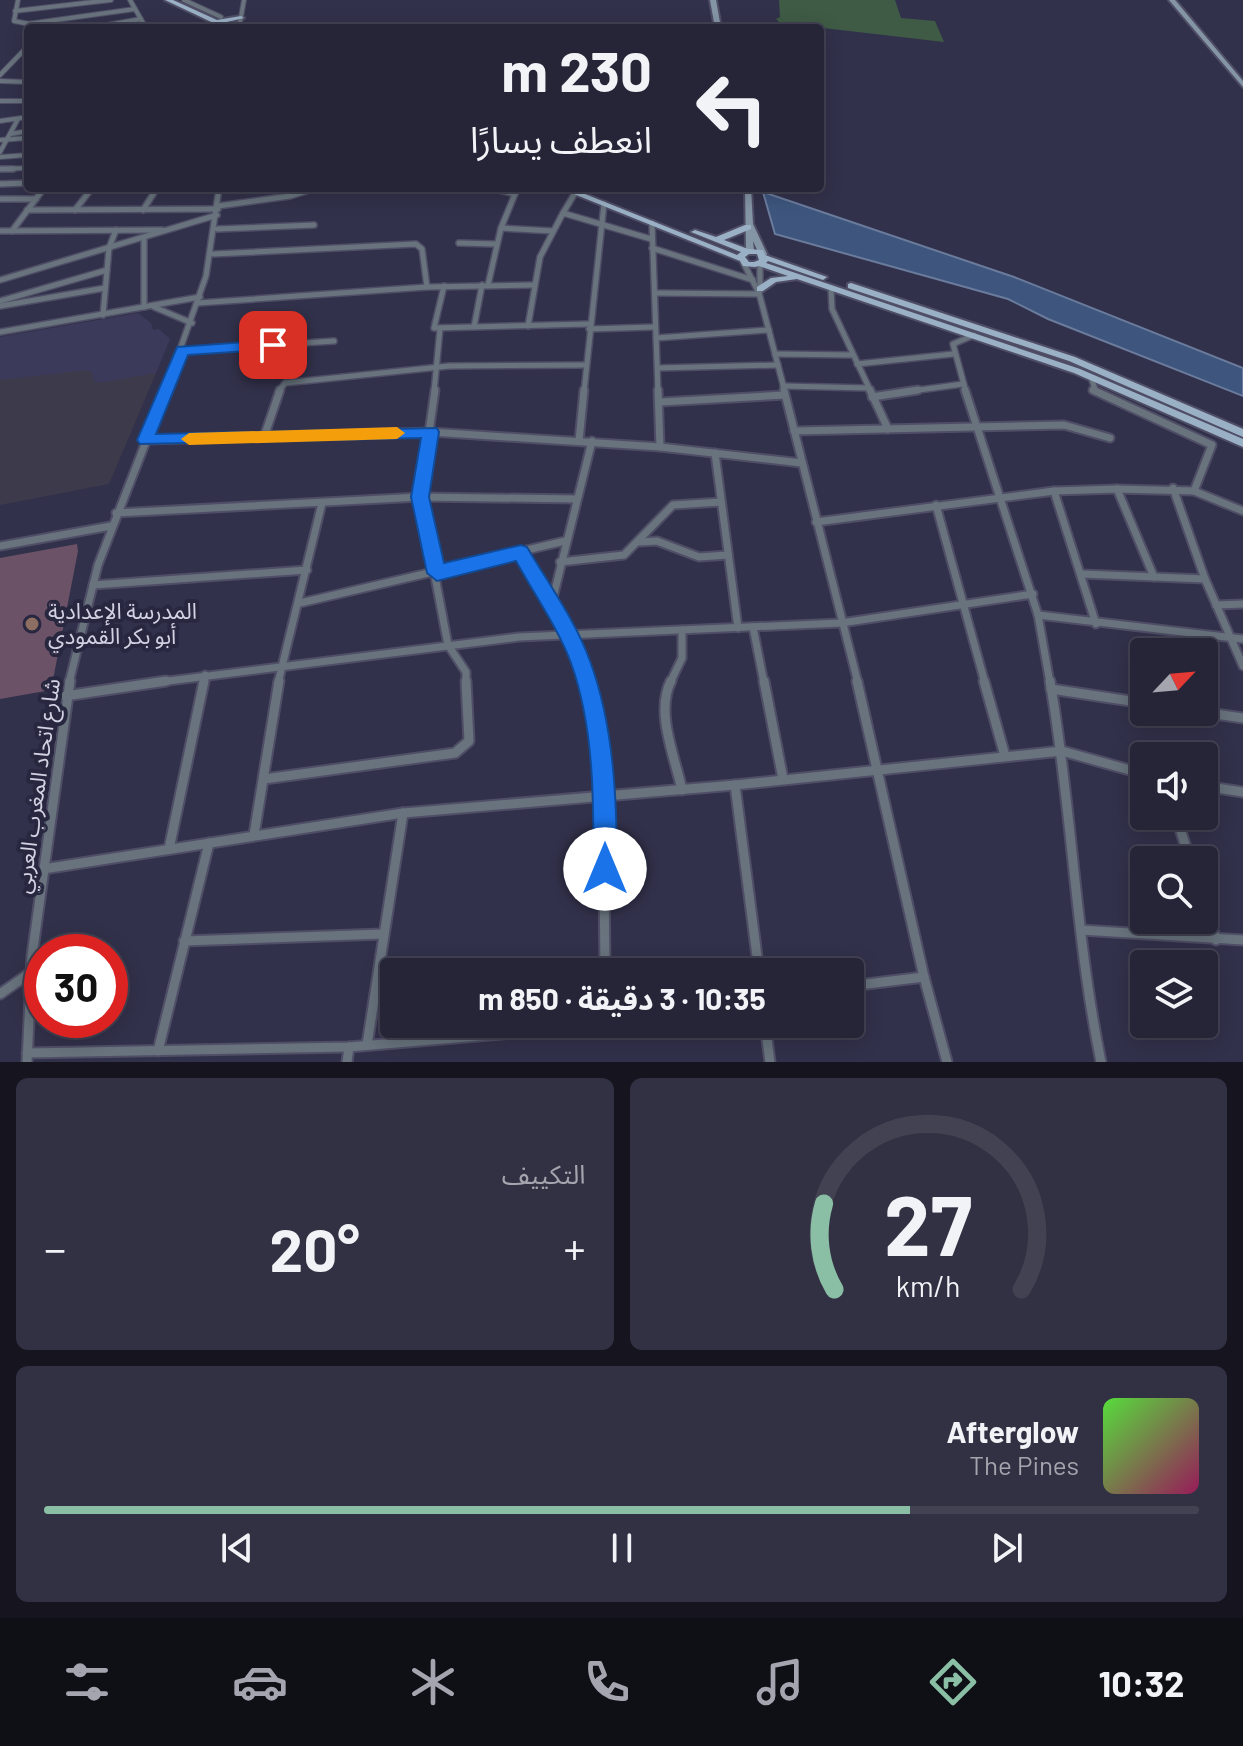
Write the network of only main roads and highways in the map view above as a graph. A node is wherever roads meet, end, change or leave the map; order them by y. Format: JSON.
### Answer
{"nodes":[{"id":1,"x":156,"y":0,"type":"edge"},
{"id":2,"x":168,"y":0,"type":"edge"},
{"id":3,"x":242,"y":16,"type":"road end"},
{"id":4,"x":218,"y":22,"type":"edge"},
{"id":5,"x":581,"y":192,"type":"edge"},
{"id":6,"x":583,"y":192,"type":"edge"},
{"id":7,"x":748,"y":225,"type":"road end"},
{"id":8,"x":716,"y":240,"type":"junction"},
{"id":9,"x":748,"y":251,"type":"junction"},
{"id":10,"x":742,"y":260,"type":"junction"},
{"id":11,"x":762,"y":260,"type":"junction"},
{"id":12,"x":800,"y":278,"type":"junction"},
{"id":13,"x":760,"y":292,"type":"road end"},
{"id":14,"x":1243,"y":433,"type":"edge"},
{"id":15,"x":1243,"y":443,"type":"edge"}],
"edges":[{"from":1,"to":4,"type":"main road"},
{"from":2,"to":4,"type":"main road"},
{"from":3,"to":4,"type":"main road"},
{"from":5,"to":10,"type":"main road"},
{"from":6,"to":8,"type":"main road"},
{"from":7,"to":8,"type":"main road"},
{"from":8,"to":9,"type":"main road"},
{"from":9,"to":10,"type":"main road"},
{"from":9,"to":11,"type":"main road"},
{"from":10,"to":11,"type":"main road"},
{"from":11,"to":12,"type":"main road"},
{"from":11,"to":14,"type":"main road"},
{"from":12,"to":13,"type":"main road"},
{"from":12,"to":15,"type":"main road"}]}
